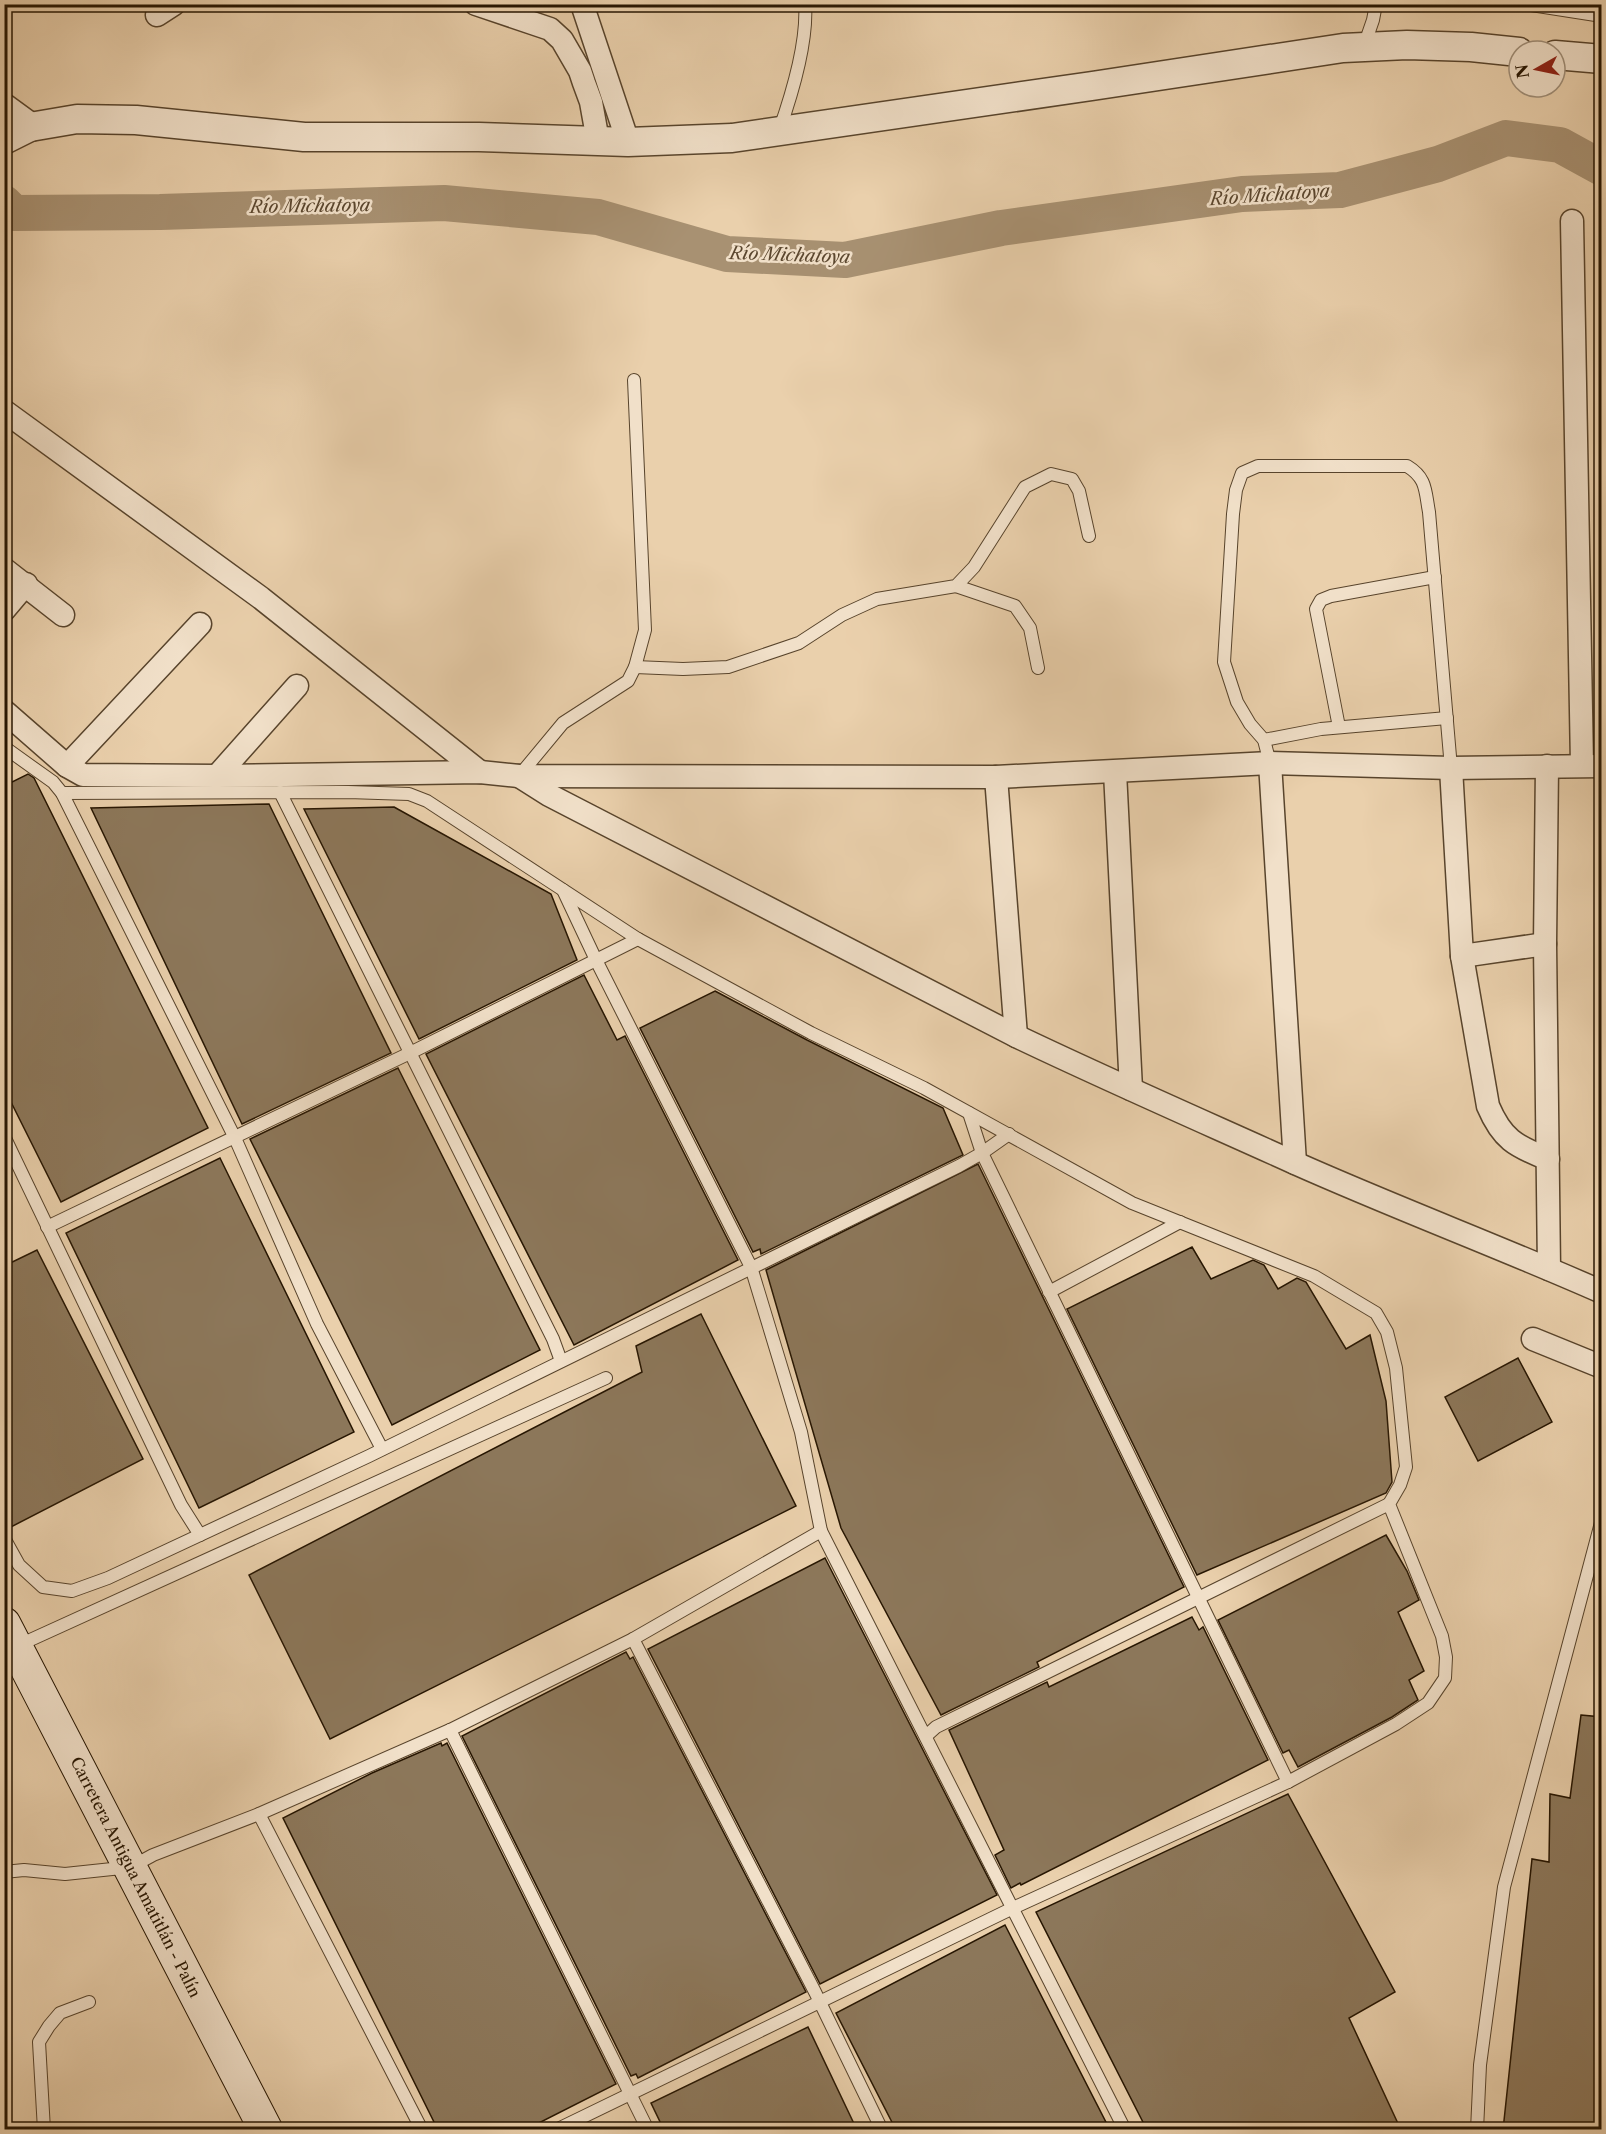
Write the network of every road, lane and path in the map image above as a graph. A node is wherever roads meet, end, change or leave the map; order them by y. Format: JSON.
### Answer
{"nodes":[{"id":1,"x":476,"y":4,"type":"edge"},
{"id":2,"x":582,"y":4,"type":"edge"},
{"id":3,"x":805,"y":4,"type":"edge"},
{"id":4,"x":1376,"y":4,"type":"edge"},
{"id":5,"x":1524,"y":4,"type":"edge"},
{"id":6,"x":1602,"y":16,"type":"edge"},
{"id":7,"x":1364,"y":47,"type":"junction"},
{"id":8,"x":1507,"y":51,"type":"edge"},
{"id":9,"x":1567,"y":56,"type":"edge"},
{"id":10,"x":1602,"y":59,"type":"edge"},
{"id":11,"x":4,"y":108,"type":"edge"},
{"id":12,"x":30,"y":127,"type":"junction"},
{"id":13,"x":779,"y":132,"type":"junction"},
{"id":14,"x":4,"y":140,"type":"edge"},
{"id":15,"x":598,"y":141,"type":"junction"},
{"id":16,"x":628,"y":142,"type":"junction"},
{"id":17,"x":1572,"y":221,"type":"dead end"},
{"id":18,"x":634,"y":380,"type":"dead end"},
{"id":19,"x":4,"y":411,"type":"edge"},
{"id":20,"x":1089,"y":536,"type":"dead end"},
{"id":21,"x":4,"y":569,"type":"edge"},
{"id":22,"x":1435,"y":577,"type":"junction"},
{"id":23,"x":26,"y":584,"type":"junction"},
{"id":24,"x":956,"y":586,"type":"junction"},
{"id":25,"x":4,"y":610,"type":"edge"},
{"id":26,"x":63,"y":615,"type":"dead end"},
{"id":27,"x":200,"y":624,"type":"dead end"},
{"id":28,"x":636,"y":667,"type":"junction"},
{"id":29,"x":1038,"y":668,"type":"dead end"},
{"id":30,"x":297,"y":686,"type":"dead end"},
{"id":31,"x":4,"y":711,"type":"edge"},
{"id":32,"x":1447,"y":718,"type":"junction"},
{"id":33,"x":1339,"y":728,"type":"junction"},
{"id":34,"x":1264,"y":740,"type":"junction"},
{"id":35,"x":4,"y":747,"type":"edge"},
{"id":36,"x":1270,"y":763,"type":"junction"},
{"id":37,"x":67,"y":766,"type":"junction"},
{"id":38,"x":1547,"y":766,"type":"junction"},
{"id":39,"x":1592,"y":766,"type":"edge"},
{"id":40,"x":1451,"y":768,"type":"junction"},
{"id":41,"x":480,"y":772,"type":"junction"},
{"id":42,"x":1115,"y":772,"type":"junction"},
{"id":43,"x":217,"y":776,"type":"junction"},
{"id":44,"x":519,"y":776,"type":"junction"},
{"id":45,"x":996,"y":777,"type":"junction"},
{"id":46,"x":280,"y":792,"type":"junction"},
{"id":47,"x":62,"y":793,"type":"junction"},
{"id":48,"x":562,"y":888,"type":"junction"},
{"id":49,"x":638,"y":939,"type":"junction"},
{"id":50,"x":1545,"y":944,"type":"junction"},
{"id":51,"x":1462,"y":956,"type":"junction"},
{"id":52,"x":596,"y":960,"type":"junction"},
{"id":53,"x":1017,"y":1036,"type":"junction"},
{"id":54,"x":410,"y":1053,"type":"junction"},
{"id":55,"x":1131,"y":1089,"type":"junction"},
{"id":56,"x":969,"y":1113,"type":"junction"},
{"id":57,"x":1009,"y":1134,"type":"junction"},
{"id":58,"x":4,"y":1136,"type":"edge"},
{"id":59,"x":235,"y":1138,"type":"junction"},
{"id":60,"x":982,"y":1153,"type":"junction"},
{"id":61,"x":1548,"y":1159,"type":"junction"},
{"id":62,"x":1294,"y":1163,"type":"junction"},
{"id":63,"x":1180,"y":1222,"type":"junction"},
{"id":64,"x":47,"y":1227,"type":"junction"},
{"id":65,"x":752,"y":1267,"type":"junction"},
{"id":66,"x":1549,"y":1269,"type":"junction"},
{"id":67,"x":1049,"y":1292,"type":"junction"},
{"id":68,"x":1602,"y":1292,"type":"edge"},
{"id":69,"x":1533,"y":1339,"type":"dead end"},
{"id":70,"x":561,"y":1361,"type":"junction"},
{"id":71,"x":1602,"y":1367,"type":"edge"},
{"id":72,"x":606,"y":1378,"type":"dead end"},
{"id":73,"x":382,"y":1449,"type":"junction"},
{"id":74,"x":1389,"y":1504,"type":"junction"},
{"id":75,"x":1602,"y":1519,"type":"edge"},
{"id":76,"x":821,"y":1531,"type":"junction"},
{"id":77,"x":200,"y":1535,"type":"junction"},
{"id":78,"x":4,"y":1538,"type":"edge"},
{"id":79,"x":1198,"y":1599,"type":"junction"},
{"id":80,"x":633,"y":1640,"type":"junction"},
{"id":81,"x":8,"y":1642,"type":"edge"},
{"id":82,"x":450,"y":1730,"type":"junction"},
{"id":83,"x":926,"y":1736,"type":"junction"},
{"id":84,"x":1288,"y":1782,"type":"junction"},
{"id":85,"x":259,"y":1814,"type":"junction"},
{"id":86,"x":131,"y":1867,"type":"junction"},
{"id":87,"x":4,"y":1872,"type":"edge"},
{"id":88,"x":1013,"y":1908,"type":"junction"},
{"id":89,"x":89,"y":2002,"type":"dead end"},
{"id":90,"x":820,"y":2002,"type":"junction"},
{"id":91,"x":631,"y":2094,"type":"junction"},
{"id":92,"x":44,"y":2130,"type":"edge"},
{"id":93,"x":266,"y":2130,"type":"edge"},
{"id":94,"x":422,"y":2130,"type":"edge"},
{"id":95,"x":556,"y":2130,"type":"edge"},
{"id":96,"x":648,"y":2130,"type":"edge"},
{"id":97,"x":882,"y":2130,"type":"edge"},
{"id":98,"x":1125,"y":2130,"type":"edge"},
{"id":99,"x":1477,"y":2130,"type":"edge"}],
"edges":[{"from":1,"to":15,"type":"street"},
{"from":2,"to":16,"type":"street"},
{"from":3,"to":13,"type":"lane"},
{"from":4,"to":7,"type":"lane"},
{"from":5,"to":6,"type":"lane"},
{"from":7,"to":8,"type":"street"},
{"from":7,"to":13,"type":"street"},
{"from":9,"to":10,"type":"street"},
{"from":11,"to":12,"type":"street"},
{"from":12,"to":14,"type":"street"},
{"from":12,"to":15,"type":"street"},
{"from":13,"to":16,"type":"street"},
{"from":15,"to":16,"type":"street"},
{"from":17,"to":39,"type":"street"},
{"from":18,"to":28,"type":"lane"},
{"from":19,"to":41,"type":"street"},
{"from":20,"to":24,"type":"lane"},
{"from":21,"to":23,"type":"street"},
{"from":22,"to":32,"type":"lane"},
{"from":22,"to":33,"type":"lane"},
{"from":22,"to":34,"type":"lane"},
{"from":23,"to":25,"type":"street"},
{"from":23,"to":26,"type":"street"},
{"from":24,"to":28,"type":"lane"},
{"from":24,"to":29,"type":"lane"},
{"from":27,"to":37,"type":"street"},
{"from":28,"to":44,"type":"lane"},
{"from":30,"to":43,"type":"street"},
{"from":31,"to":37,"type":"street"},
{"from":32,"to":33,"type":"lane"},
{"from":32,"to":40,"type":"lane"},
{"from":33,"to":34,"type":"lane"},
{"from":34,"to":36,"type":"lane"},
{"from":35,"to":47,"type":"lane"},
{"from":36,"to":40,"type":"street"},
{"from":36,"to":42,"type":"street"},
{"from":36,"to":62,"type":"street"},
{"from":37,"to":43,"type":"street"},
{"from":38,"to":39,"type":"street"},
{"from":38,"to":40,"type":"street"},
{"from":38,"to":50,"type":"street"},
{"from":40,"to":51,"type":"street"},
{"from":41,"to":43,"type":"street"},
{"from":41,"to":44,"type":"street"},
{"from":42,"to":45,"type":"street"},
{"from":42,"to":55,"type":"street"},
{"from":44,"to":45,"type":"street"},
{"from":44,"to":53,"type":"street"},
{"from":45,"to":53,"type":"street"},
{"from":46,"to":47,"type":"lane"},
{"from":46,"to":48,"type":"lane"},
{"from":46,"to":54,"type":"lane"},
{"from":47,"to":59,"type":"lane"},
{"from":48,"to":49,"type":"lane"},
{"from":48,"to":52,"type":"lane"},
{"from":49,"to":52,"type":"lane"},
{"from":49,"to":56,"type":"lane"},
{"from":50,"to":51,"type":"street"},
{"from":50,"to":61,"type":"street"},
{"from":51,"to":61,"type":"street"},
{"from":52,"to":54,"type":"lane"},
{"from":52,"to":65,"type":"lane"},
{"from":53,"to":55,"type":"street"},
{"from":54,"to":59,"type":"lane"},
{"from":54,"to":70,"type":"lane"},
{"from":55,"to":62,"type":"street"},
{"from":56,"to":57,"type":"lane"},
{"from":56,"to":60,"type":"lane"},
{"from":57,"to":60,"type":"lane"},
{"from":57,"to":63,"type":"lane"},
{"from":58,"to":64,"type":"lane"},
{"from":59,"to":64,"type":"lane"},
{"from":59,"to":73,"type":"lane"},
{"from":60,"to":65,"type":"lane"},
{"from":60,"to":67,"type":"lane"},
{"from":61,"to":66,"type":"street"},
{"from":62,"to":66,"type":"street"},
{"from":63,"to":67,"type":"lane"},
{"from":63,"to":74,"type":"lane"},
{"from":64,"to":77,"type":"lane"},
{"from":65,"to":70,"type":"lane"},
{"from":65,"to":76,"type":"lane"},
{"from":66,"to":68,"type":"street"},
{"from":67,"to":79,"type":"lane"},
{"from":69,"to":71,"type":"street"},
{"from":70,"to":73,"type":"lane"},
{"from":72,"to":81,"type":"lane"},
{"from":73,"to":77,"type":"lane"},
{"from":74,"to":79,"type":"lane"},
{"from":74,"to":84,"type":"lane"},
{"from":75,"to":99,"type":"lane"},
{"from":76,"to":80,"type":"lane"},
{"from":76,"to":83,"type":"lane"},
{"from":77,"to":78,"type":"lane"},
{"from":79,"to":83,"type":"lane"},
{"from":79,"to":84,"type":"lane"},
{"from":80,"to":82,"type":"lane"},
{"from":80,"to":90,"type":"lane"},
{"from":81,"to":86,"type":"main road","name":"Carretera Antigua Amatitlán - Palín"},
{"from":82,"to":85,"type":"lane"},
{"from":82,"to":91,"type":"lane"},
{"from":83,"to":88,"type":"lane"},
{"from":84,"to":88,"type":"lane"},
{"from":85,"to":86,"type":"lane"},
{"from":85,"to":94,"type":"lane"},
{"from":86,"to":87,"type":"lane"},
{"from":86,"to":93,"type":"main road","name":"Carretera Antigua Amatitlán - Palín"},
{"from":88,"to":90,"type":"lane"},
{"from":88,"to":98,"type":"lane"},
{"from":89,"to":92,"type":"lane"},
{"from":90,"to":91,"type":"lane"},
{"from":90,"to":97,"type":"lane"},
{"from":91,"to":95,"type":"lane"},
{"from":91,"to":96,"type":"lane"}]}
